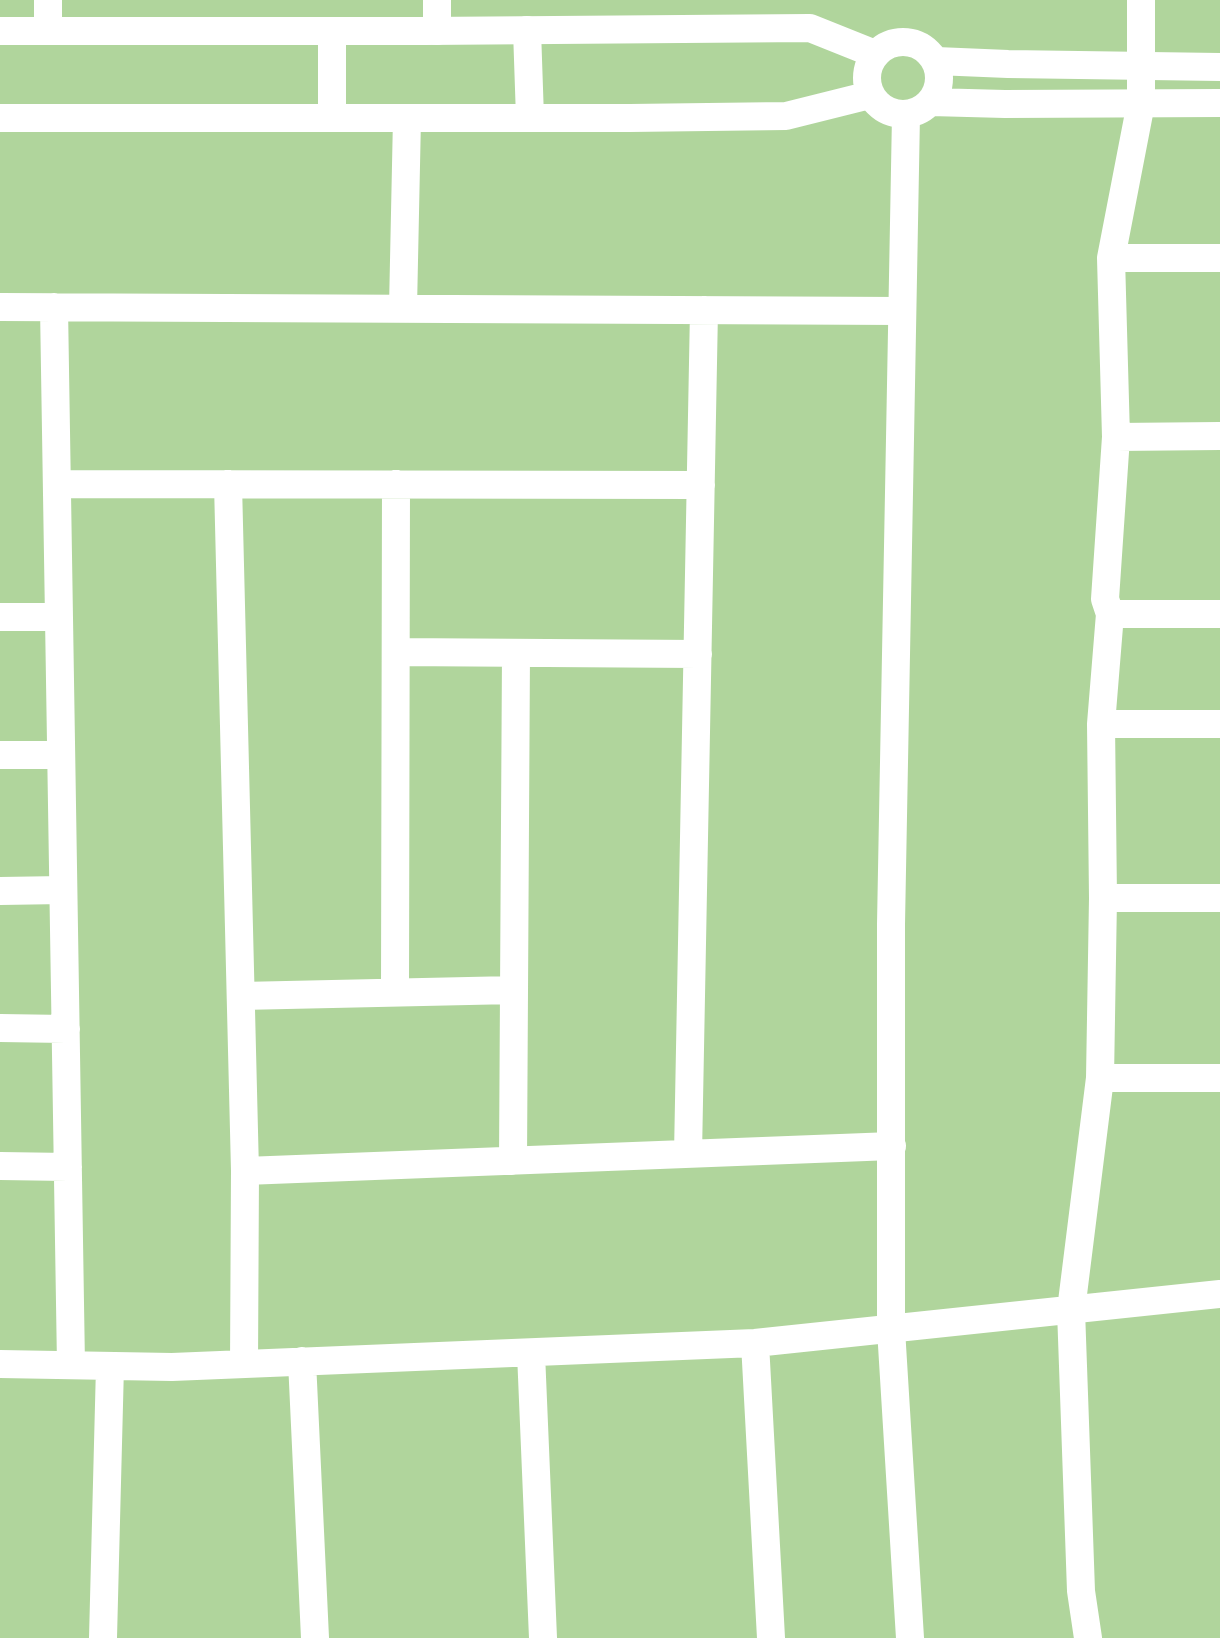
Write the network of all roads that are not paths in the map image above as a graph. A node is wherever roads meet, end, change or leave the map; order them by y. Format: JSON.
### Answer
{"nodes":[{"id":1,"x":48,"y":0,"type":"edge"},
{"id":2,"x":437,"y":0,"type":"edge"},
{"id":3,"x":1141,"y":0,"type":"edge"},
{"id":4,"x":527,"y":30,"type":"junction"},
{"id":5,"x":0,"y":31,"type":"edge"},
{"id":6,"x":48,"y":31,"type":"junction"},
{"id":7,"x":332,"y":31,"type":"junction"},
{"id":8,"x":437,"y":31,"type":"junction"},
{"id":9,"x":875,"y":54,"type":"junction"},
{"id":10,"x":936,"y":61,"type":"junction"},
{"id":11,"x":1141,"y":66,"type":"junction"},
{"id":12,"x":1220,"y":67,"type":"edge"},
{"id":13,"x":870,"y":95,"type":"junction"},
{"id":14,"x":931,"y":102,"type":"junction"},
{"id":15,"x":1140,"y":103,"type":"junction"},
{"id":16,"x":1220,"y":103,"type":"edge"},
{"id":17,"x":906,"y":115,"type":"junction"},
{"id":18,"x":0,"y":118,"type":"edge"},
{"id":19,"x":332,"y":118,"type":"junction"},
{"id":20,"x":407,"y":118,"type":"junction"},
{"id":21,"x":530,"y":118,"type":"junction"},
{"id":22,"x":1111,"y":258,"type":"junction"},
{"id":23,"x":1220,"y":258,"type":"edge"},
{"id":24,"x":0,"y":307,"type":"edge"},
{"id":25,"x":54,"y":307,"type":"junction"},
{"id":26,"x":403,"y":308,"type":"junction"},
{"id":27,"x":704,"y":310,"type":"junction"},
{"id":28,"x":902,"y":311,"type":"junction"},
{"id":29,"x":1220,"y":436,"type":"edge"},
{"id":30,"x":1116,"y":437,"type":"junction"},
{"id":31,"x":57,"y":484,"type":"junction"},
{"id":32,"x":228,"y":484,"type":"junction"},
{"id":33,"x":396,"y":484,"type":"junction"},
{"id":34,"x":701,"y":485,"type":"junction"},
{"id":35,"x":1110,"y":614,"type":"junction"},
{"id":36,"x":1220,"y":614,"type":"edge"},
{"id":37,"x":0,"y":617,"type":"edge"},
{"id":38,"x":59,"y":617,"type":"junction"},
{"id":39,"x":396,"y":652,"type":"junction"},
{"id":40,"x":516,"y":653,"type":"junction"},
{"id":41,"x":698,"y":654,"type":"junction"},
{"id":42,"x":1101,"y":724,"type":"junction"},
{"id":43,"x":1220,"y":724,"type":"edge"},
{"id":44,"x":0,"y":755,"type":"edge"},
{"id":45,"x":61,"y":755,"type":"junction"},
{"id":46,"x":63,"y":890,"type":"junction"},
{"id":47,"x":0,"y":891,"type":"edge"},
{"id":48,"x":1103,"y":898,"type":"junction"},
{"id":49,"x":1220,"y":898,"type":"edge"},
{"id":50,"x":514,"y":990,"type":"junction"},
{"id":51,"x":395,"y":991,"type":"junction"},
{"id":52,"x":240,"y":996,"type":"junction"},
{"id":53,"x":0,"y":1028,"type":"edge"},
{"id":54,"x":66,"y":1029,"type":"junction"},
{"id":55,"x":1100,"y":1078,"type":"junction"},
{"id":56,"x":1220,"y":1078,"type":"edge"},
{"id":57,"x":892,"y":1146,"type":"junction"},
{"id":58,"x":688,"y":1154,"type":"junction"},
{"id":59,"x":513,"y":1161,"type":"junction"},
{"id":60,"x":0,"y":1166,"type":"edge"},
{"id":61,"x":68,"y":1167,"type":"junction"},
{"id":62,"x":245,"y":1171,"type":"junction"},
{"id":63,"x":1220,"y":1294,"type":"edge"},
{"id":64,"x":1070,"y":1310,"type":"junction"},
{"id":65,"x":891,"y":1328,"type":"junction"},
{"id":66,"x":755,"y":1343,"type":"junction"},
{"id":67,"x":531,"y":1353,"type":"junction"},
{"id":68,"x":302,"y":1362,"type":"junction"},
{"id":69,"x":0,"y":1364,"type":"edge"},
{"id":70,"x":244,"y":1364,"type":"junction"},
{"id":71,"x":71,"y":1365,"type":"junction"},
{"id":72,"x":110,"y":1366,"type":"junction"},
{"id":73,"x":103,"y":1638,"type":"edge"},
{"id":74,"x":315,"y":1638,"type":"edge"},
{"id":75,"x":543,"y":1638,"type":"edge"},
{"id":76,"x":771,"y":1638,"type":"edge"},
{"id":77,"x":910,"y":1638,"type":"edge"},
{"id":78,"x":1088,"y":1638,"type":"edge"}],
"edges":[{"from":1,"to":6,"type":"street"},
{"from":2,"to":8,"type":"street"},
{"from":3,"to":11,"type":"street"},
{"from":4,"to":8,"type":"street"},
{"from":4,"to":9,"type":"street"},
{"from":4,"to":21,"type":"street"},
{"from":5,"to":6,"type":"street"},
{"from":6,"to":7,"type":"street"},
{"from":7,"to":8,"type":"street"},
{"from":7,"to":19,"type":"street"},
{"from":9,"to":10,"type":"street"},
{"from":9,"to":13,"type":"street"},
{"from":10,"to":11,"type":"street"},
{"from":10,"to":14,"type":"street"},
{"from":11,"to":12,"type":"street"},
{"from":11,"to":15,"type":"street"},
{"from":13,"to":17,"type":"street"},
{"from":13,"to":21,"type":"street"},
{"from":14,"to":15,"type":"street"},
{"from":14,"to":17,"type":"street"},
{"from":15,"to":16,"type":"street"},
{"from":15,"to":22,"type":"street"},
{"from":17,"to":28,"type":"street"},
{"from":18,"to":19,"type":"street"},
{"from":19,"to":20,"type":"street"},
{"from":20,"to":21,"type":"street"},
{"from":20,"to":26,"type":"street"},
{"from":22,"to":23,"type":"street"},
{"from":22,"to":30,"type":"street"},
{"from":24,"to":25,"type":"street"},
{"from":25,"to":26,"type":"street"},
{"from":25,"to":31,"type":"street"},
{"from":26,"to":27,"type":"street"},
{"from":27,"to":28,"type":"street"},
{"from":27,"to":34,"type":"street"},
{"from":28,"to":57,"type":"street"},
{"from":29,"to":30,"type":"street"},
{"from":30,"to":35,"type":"street"},
{"from":31,"to":32,"type":"street"},
{"from":31,"to":38,"type":"street"},
{"from":32,"to":33,"type":"street"},
{"from":32,"to":52,"type":"street"},
{"from":33,"to":34,"type":"street"},
{"from":33,"to":39,"type":"street"},
{"from":34,"to":41,"type":"street"},
{"from":35,"to":36,"type":"street"},
{"from":35,"to":42,"type":"street"},
{"from":37,"to":38,"type":"street"},
{"from":38,"to":45,"type":"street"},
{"from":39,"to":40,"type":"street"},
{"from":39,"to":51,"type":"street"},
{"from":40,"to":41,"type":"street"},
{"from":40,"to":50,"type":"street"},
{"from":41,"to":58,"type":"street"},
{"from":42,"to":43,"type":"street"},
{"from":42,"to":48,"type":"street"},
{"from":44,"to":45,"type":"street"},
{"from":45,"to":46,"type":"street"},
{"from":46,"to":47,"type":"street"},
{"from":46,"to":54,"type":"street"},
{"from":48,"to":49,"type":"street"},
{"from":48,"to":55,"type":"street"},
{"from":50,"to":51,"type":"street"},
{"from":50,"to":59,"type":"street"},
{"from":51,"to":52,"type":"street"},
{"from":52,"to":62,"type":"street"},
{"from":53,"to":54,"type":"street"},
{"from":54,"to":61,"type":"street"},
{"from":55,"to":56,"type":"street"},
{"from":55,"to":64,"type":"street"},
{"from":57,"to":58,"type":"street"},
{"from":57,"to":65,"type":"street"},
{"from":58,"to":59,"type":"street"},
{"from":59,"to":62,"type":"street"},
{"from":60,"to":61,"type":"street"},
{"from":61,"to":71,"type":"street"},
{"from":62,"to":70,"type":"street"},
{"from":63,"to":64,"type":"street"},
{"from":64,"to":65,"type":"street"},
{"from":64,"to":78,"type":"street"},
{"from":65,"to":66,"type":"street"},
{"from":65,"to":77,"type":"street"},
{"from":66,"to":67,"type":"street"},
{"from":66,"to":76,"type":"street"},
{"from":67,"to":68,"type":"street"},
{"from":67,"to":75,"type":"street"},
{"from":68,"to":70,"type":"street"},
{"from":68,"to":74,"type":"street"},
{"from":69,"to":71,"type":"street"},
{"from":70,"to":72,"type":"street"},
{"from":71,"to":72,"type":"street"},
{"from":72,"to":73,"type":"street"}]}
